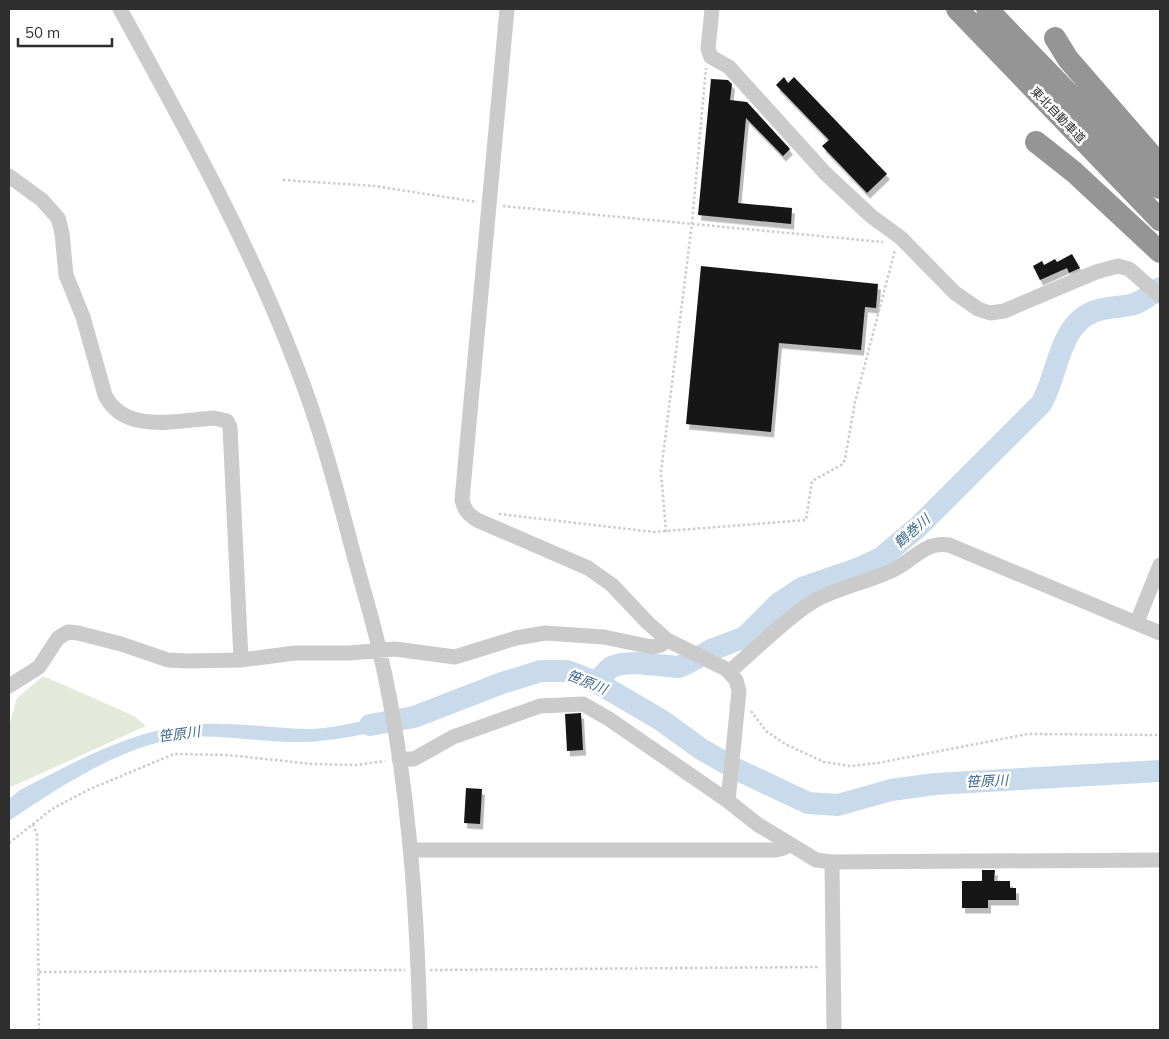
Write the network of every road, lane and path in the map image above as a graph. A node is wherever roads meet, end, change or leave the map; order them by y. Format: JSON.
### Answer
{"nodes":[{"id":1,"x":120,"y":9,"type":"edge"},
{"id":2,"x":507,"y":9,"type":"edge"},
{"id":3,"x":712,"y":9,"type":"edge"},
{"id":4,"x":957,"y":9,"type":"edge"},
{"id":5,"x":987,"y":9,"type":"edge"},
{"id":6,"x":1055,"y":38,"type":"dead end"},
{"id":7,"x":713,"y":60,"type":"junction"},
{"id":8,"x":1036,"y":142,"type":"dead end"},
{"id":9,"x":1160,"y":165,"type":"edge"},
{"id":10,"x":9,"y":176,"type":"edge"},
{"id":11,"x":283,"y":180,"type":"dead end"},
{"id":12,"x":1160,"y":188,"type":"edge"},
{"id":13,"x":490,"y":204,"type":"junction"},
{"id":14,"x":1160,"y":220,"type":"edge"},
{"id":15,"x":692,"y":223,"type":"junction"},
{"id":16,"x":900,"y":241,"type":"junction"},
{"id":17,"x":1160,"y":252,"type":"edge"},
{"id":18,"x":1160,"y":296,"type":"edge"},
{"id":19,"x":477,"y":520,"type":"junction"},
{"id":20,"x":666,"y":532,"type":"junction"},
{"id":21,"x":1160,"y":565,"type":"edge"},
{"id":22,"x":1137,"y":622,"type":"junction"},
{"id":23,"x":1160,"y":633,"type":"edge"},
{"id":24,"x":671,"y":642,"type":"junction"},
{"id":25,"x":379,"y":649,"type":"junction"},
{"id":26,"x":241,"y":660,"type":"junction"},
{"id":27,"x":728,"y":671,"type":"junction"},
{"id":28,"x":9,"y":686,"type":"edge"},
{"id":29,"x":750,"y":703,"type":"dead end"},
{"id":30,"x":1160,"y":735,"type":"edge"},
{"id":31,"x":399,"y":759,"type":"junction"},
{"id":32,"x":728,"y":801,"type":"junction"},
{"id":33,"x":34,"y":824,"type":"junction"},
{"id":34,"x":9,"y":843,"type":"edge"},
{"id":35,"x":789,"y":844,"type":"junction"},
{"id":36,"x":410,"y":850,"type":"junction"},
{"id":37,"x":1160,"y":860,"type":"edge"},
{"id":38,"x":832,"y":862,"type":"junction"},
{"id":39,"x":834,"y":967,"type":"junction"},
{"id":40,"x":419,"y":970,"type":"junction"},
{"id":41,"x":38,"y":972,"type":"junction"},
{"id":42,"x":39,"y":1030,"type":"edge"},
{"id":43,"x":420,"y":1030,"type":"edge"},
{"id":44,"x":834,"y":1030,"type":"edge"}],
"edges":[{"from":1,"to":25,"type":"street"},
{"from":2,"to":13,"type":"street"},
{"from":3,"to":7,"type":"street"},
{"from":4,"to":14,"type":"highway","name":"東北自動車道"},
{"from":5,"to":12,"type":"highway","name":"東北自動車道"},
{"from":6,"to":9,"type":"highway"},
{"from":7,"to":15,"type":"path"},
{"from":7,"to":16,"type":"street"},
{"from":8,"to":17,"type":"highway"},
{"from":10,"to":26,"type":"street"},
{"from":11,"to":13,"type":"path"},
{"from":13,"to":15,"type":"path"},
{"from":13,"to":19,"type":"street"},
{"from":15,"to":16,"type":"path"},
{"from":15,"to":20,"type":"path"},
{"from":16,"to":18,"type":"street"},
{"from":16,"to":20,"type":"path"},
{"from":19,"to":20,"type":"path"},
{"from":19,"to":24,"type":"street"},
{"from":21,"to":22,"type":"street"},
{"from":22,"to":23,"type":"street"},
{"from":22,"to":27,"type":"street"},
{"from":24,"to":25,"type":"street"},
{"from":24,"to":27,"type":"street"},
{"from":25,"to":26,"type":"street"},
{"from":25,"to":31,"type":"street"},
{"from":26,"to":28,"type":"street"},
{"from":27,"to":32,"type":"street"},
{"from":29,"to":30,"type":"path"},
{"from":31,"to":32,"type":"street"},
{"from":31,"to":33,"type":"path"},
{"from":31,"to":36,"type":"street"},
{"from":32,"to":35,"type":"street"},
{"from":33,"to":34,"type":"path"},
{"from":33,"to":41,"type":"path"},
{"from":35,"to":36,"type":"street"},
{"from":35,"to":38,"type":"street"},
{"from":36,"to":40,"type":"street"},
{"from":37,"to":38,"type":"street"},
{"from":38,"to":39,"type":"street"},
{"from":39,"to":40,"type":"path"},
{"from":39,"to":44,"type":"street"},
{"from":40,"to":41,"type":"path"},
{"from":40,"to":43,"type":"street"},
{"from":41,"to":42,"type":"path"}]}
